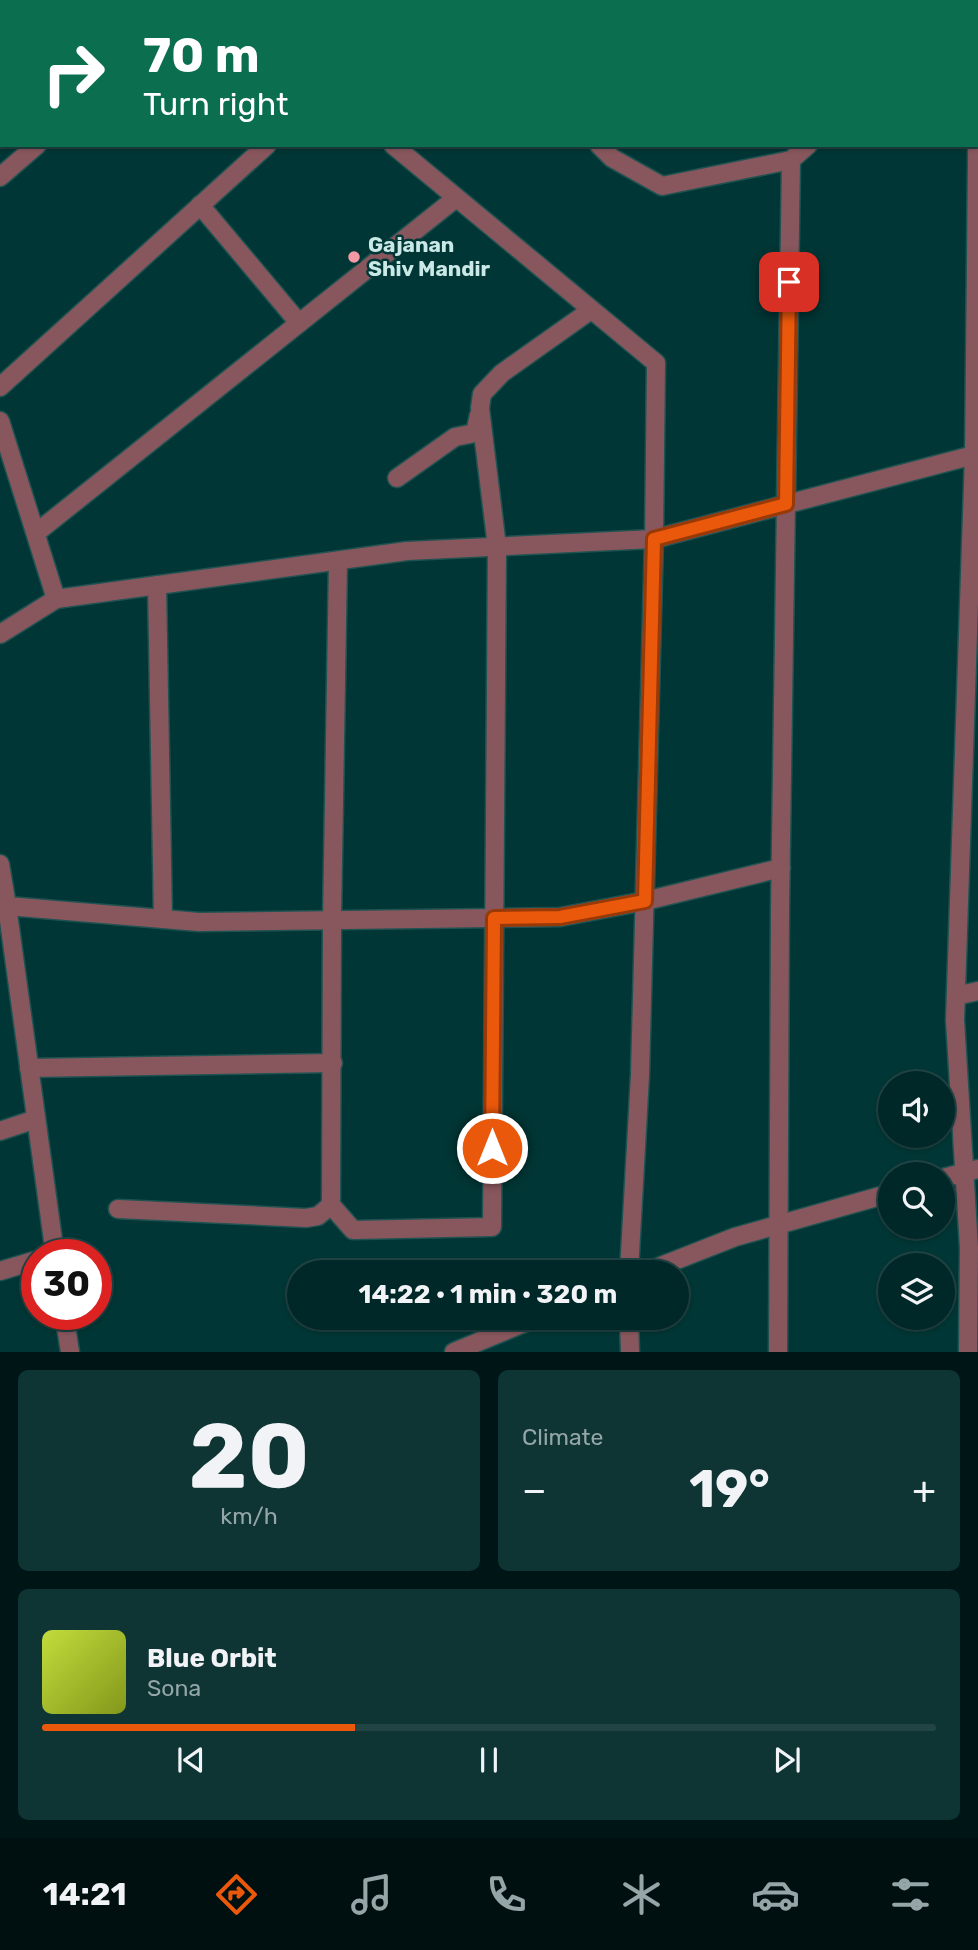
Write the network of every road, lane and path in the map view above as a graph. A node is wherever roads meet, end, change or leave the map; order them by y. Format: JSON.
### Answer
{"nodes":[{"id":1,"x":35,"y":147,"type":"edge"},
{"id":2,"x":265,"y":147,"type":"edge"},
{"id":3,"x":396,"y":147,"type":"edge"},
{"id":4,"x":601,"y":147,"type":"edge"},
{"id":5,"x":806,"y":147,"type":"edge"},
{"id":6,"x":978,"y":147,"type":"edge"},
{"id":7,"x":791,"y":160,"type":"junction"},
{"id":8,"x":0,"y":177,"type":"edge"},
{"id":9,"x":456,"y":198,"type":"junction"},
{"id":10,"x":200,"y":205,"type":"junction"},
{"id":11,"x":591,"y":310,"type":"junction"},
{"id":12,"x":299,"y":323,"type":"junction"},
{"id":13,"x":0,"y":387,"type":"edge"},
{"id":14,"x":480,"y":408,"type":"junction"},
{"id":15,"x":0,"y":421,"type":"edge"},
{"id":16,"x":976,"y":454,"type":"edge"},
{"id":17,"x":397,"y":478,"type":"dead end"},
{"id":18,"x":786,"y":504,"type":"junction"},
{"id":19,"x":36,"y":533,"type":"junction"},
{"id":20,"x":654,"y":539,"type":"junction"},
{"id":21,"x":497,"y":547,"type":"junction"},
{"id":22,"x":338,"y":561,"type":"junction"},
{"id":23,"x":157,"y":585,"type":"junction"},
{"id":24,"x":57,"y":599,"type":"junction"},
{"id":25,"x":0,"y":634,"type":"edge"},
{"id":26,"x":972,"y":684,"type":"edge"},
{"id":27,"x":970,"y":818,"type":"edge"},
{"id":28,"x":0,"y":864,"type":"edge"},
{"id":29,"x":781,"y":868,"type":"junction"},
{"id":30,"x":645,"y":901,"type":"junction"},
{"id":31,"x":7,"y":906,"type":"junction"},
{"id":32,"x":494,"y":918,"type":"junction"},
{"id":33,"x":163,"y":919,"type":"junction"},
{"id":34,"x":332,"y":920,"type":"junction"},
{"id":35,"x":8,"y":971,"type":"edge"},
{"id":36,"x":978,"y":991,"type":"edge"},
{"id":37,"x":956,"y":996,"type":"junction"},
{"id":38,"x":332,"y":1063,"type":"junction"},
{"id":39,"x":29,"y":1068,"type":"junction"},
{"id":40,"x":36,"y":1119,"type":"junction"},
{"id":41,"x":0,"y":1131,"type":"edge"},
{"id":42,"x":971,"y":1170,"type":"edge"},
{"id":43,"x":878,"y":1197,"type":"edge"},
{"id":44,"x":331,"y":1205,"type":"junction"},
{"id":45,"x":118,"y":1209,"type":"dead end"},
{"id":46,"x":779,"y":1224,"type":"junction"},
{"id":47,"x":53,"y":1239,"type":"edge"},
{"id":48,"x":630,"y":1260,"type":"edge"},
{"id":49,"x":677,"y":1260,"type":"edge"},
{"id":50,"x":21,"y":1265,"type":"edge"},
{"id":51,"x":0,"y":1271,"type":"edge"},
{"id":52,"x":973,"y":1308,"type":"edge"},
{"id":53,"x":67,"y":1330,"type":"edge"},
{"id":54,"x":507,"y":1330,"type":"edge"},
{"id":55,"x":629,"y":1330,"type":"edge"},
{"id":56,"x":70,"y":1352,"type":"edge"},
{"id":57,"x":454,"y":1352,"type":"edge"},
{"id":58,"x":630,"y":1352,"type":"edge"},
{"id":59,"x":778,"y":1352,"type":"edge"},
{"id":60,"x":968,"y":1352,"type":"edge"}],
"edges":[{"from":1,"to":8,"type":"street"},
{"from":2,"to":10,"type":"street"},
{"from":3,"to":9,"type":"street"},
{"from":4,"to":7,"type":"street"},
{"from":5,"to":7,"type":"street"},
{"from":6,"to":16,"type":"street"},
{"from":7,"to":18,"type":"street"},
{"from":9,"to":11,"type":"street"},
{"from":9,"to":12,"type":"street"},
{"from":10,"to":12,"type":"street"},
{"from":10,"to":13,"type":"street"},
{"from":11,"to":14,"type":"street"},
{"from":11,"to":20,"type":"street"},
{"from":12,"to":19,"type":"street"},
{"from":14,"to":17,"type":"street"},
{"from":14,"to":21,"type":"street"},
{"from":15,"to":19,"type":"street"},
{"from":16,"to":18,"type":"street"},
{"from":16,"to":26,"type":"street"},
{"from":18,"to":20,"type":"street"},
{"from":18,"to":29,"type":"street"},
{"from":19,"to":24,"type":"street"},
{"from":20,"to":21,"type":"street"},
{"from":20,"to":30,"type":"street"},
{"from":21,"to":22,"type":"street"},
{"from":21,"to":32,"type":"street"},
{"from":22,"to":23,"type":"street"},
{"from":22,"to":34,"type":"street"},
{"from":23,"to":24,"type":"street"},
{"from":23,"to":33,"type":"street"},
{"from":24,"to":25,"type":"street"},
{"from":26,"to":27,"type":"street"},
{"from":27,"to":37,"type":"street"},
{"from":28,"to":31,"type":"street"},
{"from":29,"to":30,"type":"street"},
{"from":29,"to":46,"type":"street"},
{"from":30,"to":32,"type":"street"},
{"from":30,"to":48,"type":"street"},
{"from":31,"to":33,"type":"street"},
{"from":31,"to":35,"type":"street"},
{"from":32,"to":34,"type":"street"},
{"from":32,"to":44,"type":"street"},
{"from":33,"to":34,"type":"street"},
{"from":34,"to":38,"type":"street"},
{"from":35,"to":39,"type":"street"},
{"from":36,"to":37,"type":"street"},
{"from":37,"to":42,"type":"street"},
{"from":38,"to":39,"type":"street"},
{"from":38,"to":44,"type":"street"},
{"from":39,"to":40,"type":"street"},
{"from":40,"to":41,"type":"street"},
{"from":40,"to":47,"type":"street"},
{"from":42,"to":52,"type":"street"},
{"from":43,"to":46,"type":"street"},
{"from":44,"to":45,"type":"street"},
{"from":46,"to":49,"type":"street"},
{"from":46,"to":59,"type":"street"},
{"from":50,"to":51,"type":"street"},
{"from":52,"to":60,"type":"street"},
{"from":53,"to":56,"type":"street"},
{"from":54,"to":57,"type":"street"},
{"from":55,"to":58,"type":"street"}]}
